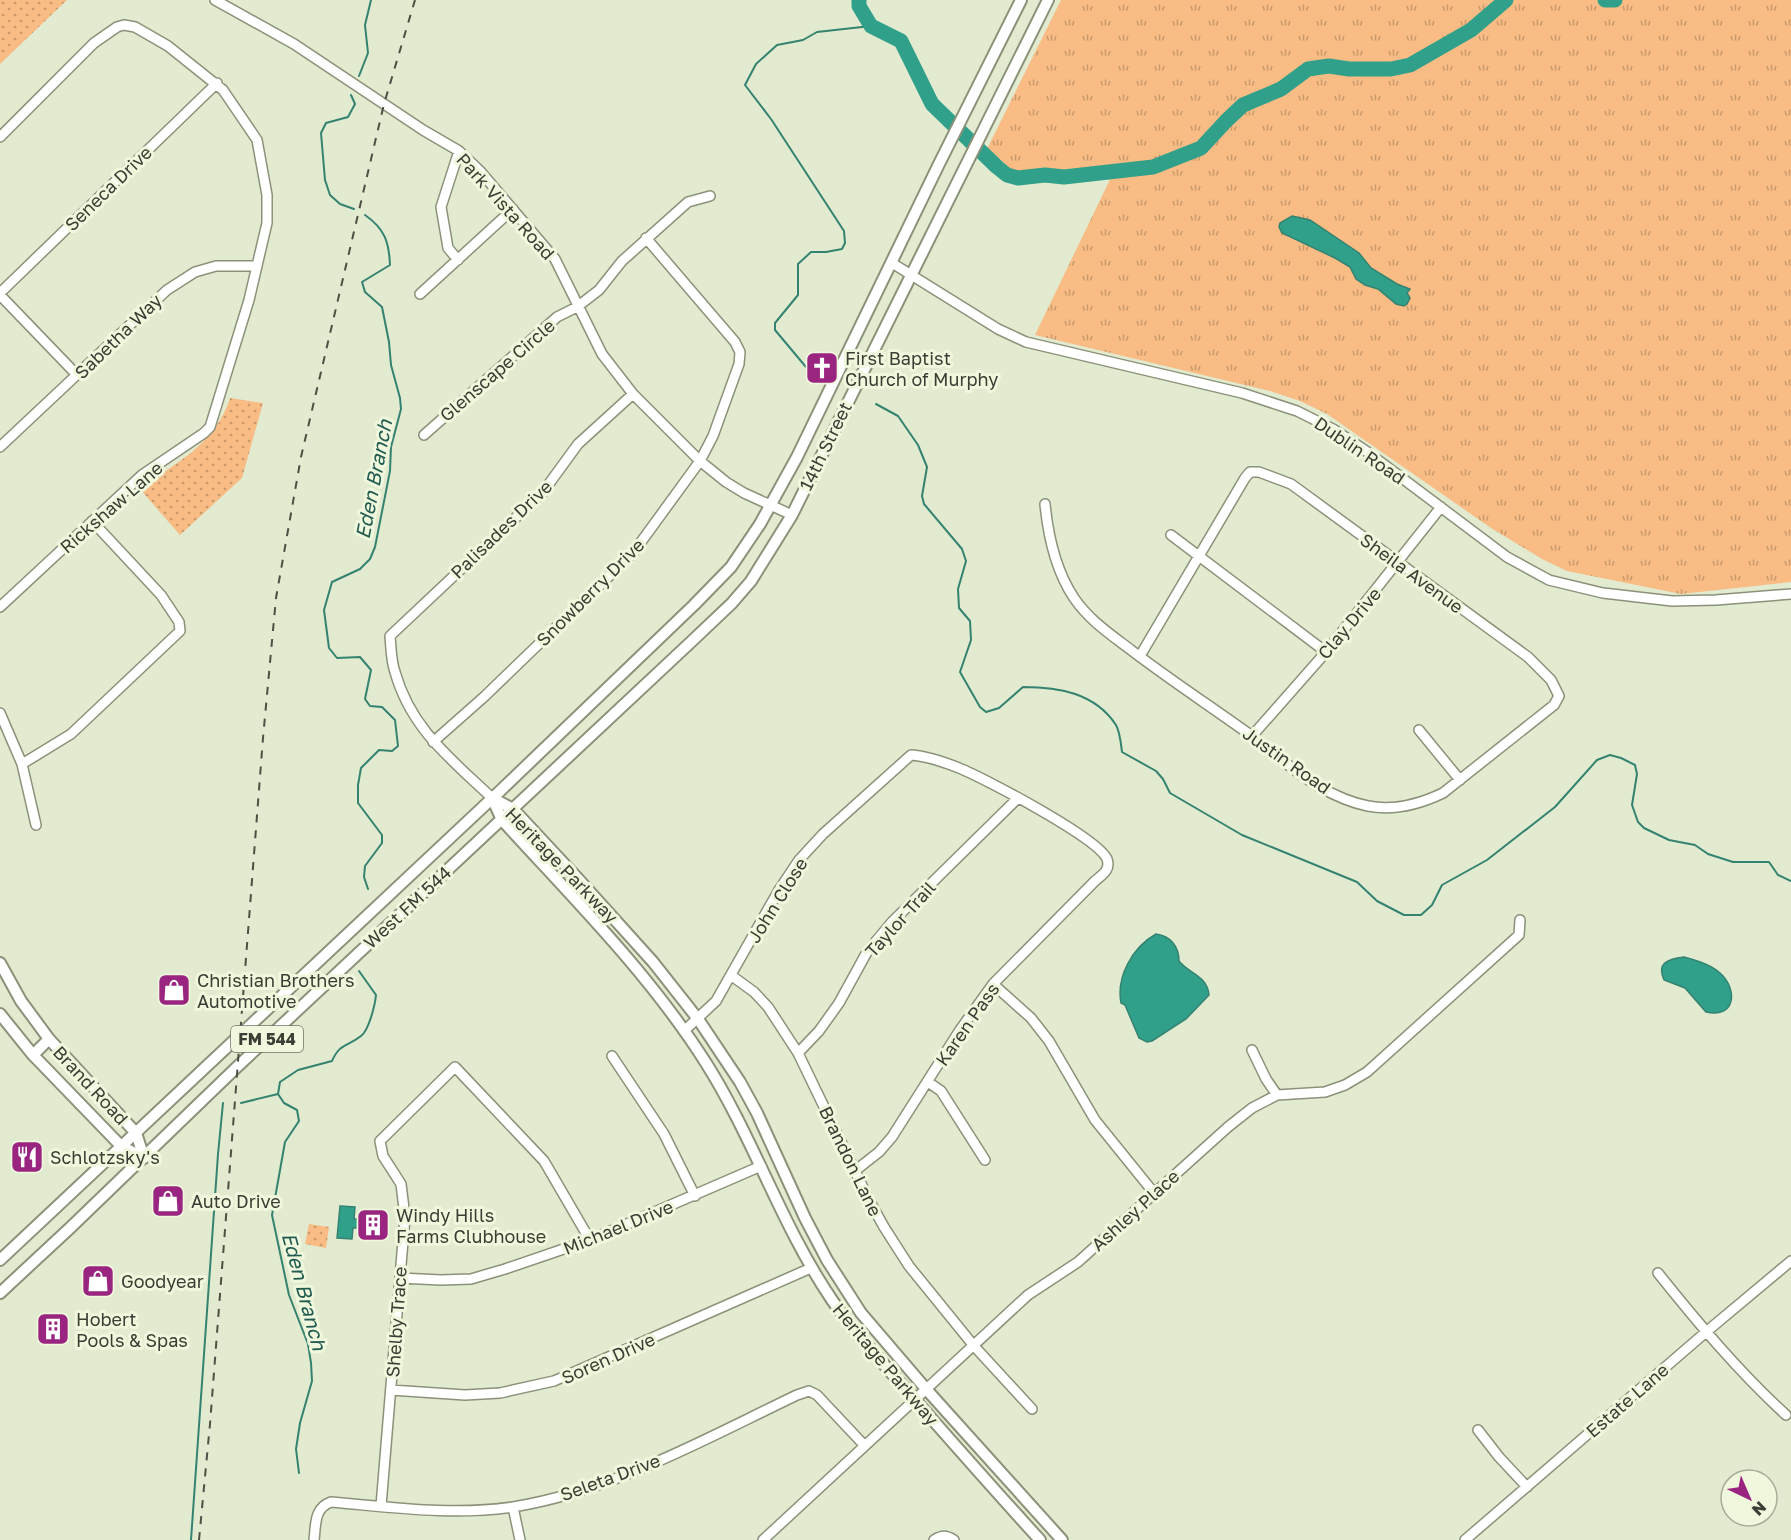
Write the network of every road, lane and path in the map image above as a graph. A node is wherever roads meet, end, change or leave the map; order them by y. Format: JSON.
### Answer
{"nodes":[{"id":1,"x":215,"y":0,"type":"edge"},
{"id":2,"x":1021,"y":0,"type":"edge"},
{"id":3,"x":1048,"y":0,"type":"edge"},
{"id":4,"x":217,"y":83,"type":"junction"},
{"id":5,"x":0,"y":137,"type":"edge"},
{"id":6,"x":459,"y":151,"type":"junction"},
{"id":7,"x":710,"y":196,"type":"dead end"},
{"id":8,"x":513,"y":209,"type":"junction"},
{"id":9,"x":646,"y":238,"type":"junction"},
{"id":10,"x":458,"y":260,"type":"junction"},
{"id":11,"x":892,"y":263,"type":"junction"},
{"id":12,"x":255,"y":266,"type":"junction"},
{"id":13,"x":911,"y":275,"type":"junction"},
{"id":14,"x":0,"y":294,"type":"edge"},
{"id":15,"x":420,"y":294,"type":"dead end"},
{"id":16,"x":577,"y":307,"type":"junction"},
{"id":17,"x":77,"y":375,"type":"junction"},
{"id":18,"x":633,"y":394,"type":"junction"},
{"id":19,"x":424,"y":435,"type":"dead end"},
{"id":20,"x":0,"y":447,"type":"edge"},
{"id":21,"x":700,"y":461,"type":"junction"},
{"id":22,"x":1046,"y":504,"type":"dead end"},
{"id":23,"x":770,"y":505,"type":"junction"},
{"id":24,"x":1441,"y":507,"type":"junction"},
{"id":25,"x":792,"y":515,"type":"junction"},
{"id":26,"x":92,"y":521,"type":"junction"},
{"id":27,"x":1171,"y":535,"type":"dead end"},
{"id":28,"x":1200,"y":557,"type":"junction"},
{"id":29,"x":1398,"y":562,"type":"junction"},
{"id":30,"x":1791,"y":594,"type":"edge"},
{"id":31,"x":0,"y":607,"type":"edge"},
{"id":32,"x":1326,"y":652,"type":"junction"},
{"id":33,"x":1140,"y":657,"type":"junction"},
{"id":34,"x":1559,"y":696,"type":"joint"},
{"id":35,"x":0,"y":713,"type":"edge"},
{"id":36,"x":1419,"y":730,"type":"dead end"},
{"id":37,"x":1252,"y":736,"type":"junction"},
{"id":38,"x":433,"y":742,"type":"junction"},
{"id":39,"x":22,"y":764,"type":"junction"},
{"id":40,"x":1460,"y":780,"type":"junction"},
{"id":41,"x":492,"y":798,"type":"junction"},
{"id":42,"x":1018,"y":798,"type":"junction"},
{"id":43,"x":513,"y":809,"type":"junction"},
{"id":44,"x":502,"y":820,"type":"junction"},
{"id":45,"x":36,"y":825,"type":"dead end"},
{"id":46,"x":1520,"y":920,"type":"dead end"},
{"id":47,"x":630,"y":936,"type":"junction"},
{"id":48,"x":619,"y":946,"type":"junction"},
{"id":49,"x":0,"y":963,"type":"edge"},
{"id":50,"x":732,"y":976,"type":"junction"},
{"id":51,"x":993,"y":984,"type":"junction"},
{"id":52,"x":0,"y":1014,"type":"edge"},
{"id":53,"x":698,"y":1019,"type":"junction"},
{"id":54,"x":684,"y":1031,"type":"junction"},
{"id":55,"x":49,"y":1039,"type":"junction"},
{"id":56,"x":1252,"y":1050,"type":"dead end"},
{"id":57,"x":798,"y":1053,"type":"junction"},
{"id":58,"x":33,"y":1055,"type":"junction"},
{"id":59,"x":612,"y":1056,"type":"dead end"},
{"id":60,"x":928,"y":1082,"type":"junction"},
{"id":61,"x":1277,"y":1095,"type":"junction"},
{"id":62,"x":136,"y":1133,"type":"junction"},
{"id":63,"x":121,"y":1146,"type":"junction"},
{"id":64,"x":144,"y":1158,"type":"junction"},
{"id":65,"x":985,"y":1160,"type":"dead end"},
{"id":66,"x":761,"y":1166,"type":"junction"},
{"id":67,"x":856,"y":1170,"type":"junction"},
{"id":68,"x":1154,"y":1193,"type":"junction"},
{"id":69,"x":695,"y":1196,"type":"junction"},
{"id":70,"x":590,"y":1240,"type":"junction"},
{"id":71,"x":0,"y":1260,"type":"edge"},
{"id":72,"x":1791,"y":1261,"type":"edge"},
{"id":73,"x":811,"y":1268,"type":"junction"},
{"id":74,"x":1658,"y":1273,"type":"dead end"},
{"id":75,"x":400,"y":1278,"type":"junction"},
{"id":76,"x":0,"y":1293,"type":"edge"},
{"id":77,"x":1706,"y":1332,"type":"junction"},
{"id":78,"x":974,"y":1346,"type":"junction"},
{"id":79,"x":926,"y":1389,"type":"junction"},
{"id":80,"x":392,"y":1390,"type":"junction"},
{"id":81,"x":915,"y":1400,"type":"junction"},
{"id":82,"x":1032,"y":1409,"type":"dead end"},
{"id":83,"x":1786,"y":1415,"type":"dead end"},
{"id":84,"x":1478,"y":1430,"type":"dead end"},
{"id":85,"x":864,"y":1445,"type":"junction"},
{"id":86,"x":1527,"y":1487,"type":"junction"},
{"id":87,"x":381,"y":1506,"type":"junction"},
{"id":88,"x":513,"y":1507,"type":"junction"},
{"id":89,"x":314,"y":1540,"type":"edge"},
{"id":90,"x":520,"y":1540,"type":"edge"},
{"id":91,"x":764,"y":1540,"type":"edge"},
{"id":92,"x":934,"y":1540,"type":"edge"},
{"id":93,"x":954,"y":1540,"type":"edge"},
{"id":94,"x":1040,"y":1540,"type":"edge"},
{"id":95,"x":1062,"y":1540,"type":"edge"},
{"id":96,"x":1464,"y":1540,"type":"edge"}],
"edges":[{"from":1,"to":6,"type":"street","name":"Park Vista Road"},
{"from":2,"to":11,"type":"main road","name":"14th Street"},
{"from":3,"to":13,"type":"main road","name":"14th Street"},
{"from":4,"to":5,"type":"street","name":"Rickshaw Lane"},
{"from":4,"to":12,"type":"street","name":"Rickshaw Lane"},
{"from":4,"to":14,"type":"street","name":"Seneca Drive"},
{"from":6,"to":8,"type":"street","name":"Park Vista Road"},
{"from":6,"to":10,"type":"street"},
{"from":7,"to":9,"type":"street","name":"Glenscape Circle"},
{"from":8,"to":10,"type":"street"},
{"from":8,"to":16,"type":"street","name":"Park Vista Road"},
{"from":9,"to":16,"type":"street","name":"Glenscape Circle"},
{"from":9,"to":21,"type":"street","name":"Snowberry Drive"},
{"from":10,"to":15,"type":"street"},
{"from":11,"to":13,"type":"street","name":"Dublin Road"},
{"from":11,"to":23,"type":"main road","name":"14th Street"},
{"from":12,"to":17,"type":"street","name":"Sabetha Way"},
{"from":12,"to":26,"type":"street","name":"Rickshaw Lane"},
{"from":13,"to":24,"type":"street","name":"Dublin Road"},
{"from":13,"to":25,"type":"main road","name":"14th Street"},
{"from":14,"to":17,"type":"street"},
{"from":16,"to":18,"type":"street","name":"Park Vista Road"},
{"from":16,"to":19,"type":"street","name":"Glenscape Circle"},
{"from":17,"to":20,"type":"street","name":"Sabetha Way"},
{"from":18,"to":21,"type":"street","name":"Park Vista Road"},
{"from":18,"to":38,"type":"street","name":"Palisades Drive"},
{"from":21,"to":23,"type":"street","name":"Park Vista Road"},
{"from":21,"to":38,"type":"street","name":"Snowberry Drive"},
{"from":22,"to":33,"type":"street","name":"Justin Road"},
{"from":23,"to":25,"type":"street","name":"Park Vista Road"},
{"from":23,"to":41,"type":"main road","name":"14th Street"},
{"from":24,"to":29,"type":"street","name":"Clay Drive"},
{"from":24,"to":30,"type":"street","name":"Dublin Road"},
{"from":25,"to":43,"type":"main road","name":"14th Street"},
{"from":26,"to":31,"type":"street","name":"Rickshaw Lane"},
{"from":26,"to":39,"type":"street"},
{"from":27,"to":28,"type":"street"},
{"from":28,"to":29,"type":"street","name":"Sheila Avenue"},
{"from":28,"to":32,"type":"street"},
{"from":28,"to":33,"type":"street"},
{"from":29,"to":32,"type":"street","name":"Clay Drive"},
{"from":29,"to":34,"type":"street","name":"Sheila Avenue"},
{"from":32,"to":37,"type":"street","name":"Clay Drive"},
{"from":33,"to":37,"type":"street","name":"Justin Road"},
{"from":34,"to":40,"type":"street","name":"Justin Road"},
{"from":35,"to":39,"type":"street"},
{"from":36,"to":40,"type":"street"},
{"from":37,"to":40,"type":"street","name":"Justin Road"},
{"from":38,"to":41,"type":"street"},
{"from":39,"to":45,"type":"street"},
{"from":41,"to":43,"type":"main road","name":"Heritage Parkway"},
{"from":41,"to":44,"type":"main road","name":"Heritage Parkway"},
{"from":41,"to":62,"type":"main road","name":"West FM 544","number":"FM 544"},
{"from":42,"to":50,"type":"street","name":"John Close"},
{"from":42,"to":51,"type":"street","name":"Karen Pass"},
{"from":42,"to":57,"type":"street","name":"Taylor Trail"},
{"from":43,"to":44,"type":"main road","name":"14th Street"},
{"from":43,"to":47,"type":"main road","name":"Heritage Parkway"},
{"from":44,"to":48,"type":"main road","name":"Heritage Parkway"},
{"from":44,"to":64,"type":"main road","name":"West FM 544","number":"FM 544"},
{"from":46,"to":61,"type":"street","name":"Ashley Place"},
{"from":47,"to":48,"type":"main road"},
{"from":47,"to":53,"type":"main road","name":"Heritage Parkway"},
{"from":48,"to":54,"type":"main road","name":"Heritage Parkway"},
{"from":49,"to":55,"type":"main road","name":"Brand Road"},
{"from":50,"to":53,"type":"street","name":"John Close"},
{"from":50,"to":57,"type":"street","name":"Brandon Lane"},
{"from":51,"to":60,"type":"street","name":"Karen Pass"},
{"from":51,"to":68,"type":"street"},
{"from":52,"to":58,"type":"main road","name":"Brand Road"},
{"from":53,"to":54,"type":"street","name":"John Close"},
{"from":53,"to":79,"type":"main road","name":"Heritage Parkway"},
{"from":54,"to":66,"type":"main road","name":"Heritage Parkway"},
{"from":55,"to":58,"type":"main road"},
{"from":55,"to":62,"type":"main road","name":"Brand Road"},
{"from":56,"to":61,"type":"street"},
{"from":57,"to":67,"type":"street","name":"Brandon Lane"},
{"from":58,"to":63,"type":"main road","name":"Brand Road"},
{"from":59,"to":69,"type":"street"},
{"from":60,"to":65,"type":"street"},
{"from":60,"to":67,"type":"street","name":"Karen Pass"},
{"from":61,"to":68,"type":"street","name":"Ashley Place"},
{"from":62,"to":63,"type":"main road","name":"West FM 544","number":"FM 544"},
{"from":62,"to":64,"type":"main road","name":"Brand Road"},
{"from":63,"to":64,"type":"main road","name":"Brand Road"},
{"from":63,"to":71,"type":"main road","name":"West FM 544","number":"FM 544"},
{"from":64,"to":76,"type":"main road","name":"West FM 544","number":"FM 544"},
{"from":66,"to":69,"type":"street","name":"Michael Drive"},
{"from":66,"to":73,"type":"main road","name":"Heritage Parkway"},
{"from":67,"to":78,"type":"street","name":"Brandon Lane"},
{"from":68,"to":78,"type":"street","name":"Ashley Place"},
{"from":69,"to":70,"type":"street","name":"Michael Drive"},
{"from":70,"to":75,"type":"street","name":"Michael Drive"},
{"from":70,"to":75,"type":"street","name":"Shelby Trace"},
{"from":72,"to":77,"type":"street","name":"Estate Lane"},
{"from":73,"to":80,"type":"street","name":"Soren Drive"},
{"from":73,"to":81,"type":"main road","name":"Heritage Parkway"},
{"from":74,"to":77,"type":"street"},
{"from":75,"to":80,"type":"street","name":"Shelby Trace"},
{"from":77,"to":83,"type":"street"},
{"from":77,"to":86,"type":"street","name":"Estate Lane"},
{"from":78,"to":79,"type":"street","name":"Ashley Place"},
{"from":78,"to":82,"type":"street","name":"Brandon Lane"},
{"from":79,"to":81,"type":"street","name":"Ashley Place"},
{"from":79,"to":95,"type":"main road","name":"Heritage Parkway"},
{"from":80,"to":87,"type":"street","name":"Shelby Trace"},
{"from":81,"to":85,"type":"street","name":"Ashley Place"},
{"from":81,"to":94,"type":"main road","name":"Heritage Parkway"},
{"from":84,"to":86,"type":"street"},
{"from":85,"to":88,"type":"street","name":"Seleta Drive"},
{"from":85,"to":91,"type":"street","name":"Ashley Place"},
{"from":86,"to":96,"type":"street","name":"Estate Lane"},
{"from":87,"to":88,"type":"street","name":"Seleta Drive"},
{"from":87,"to":89,"type":"street","name":"Seleta Drive"},
{"from":88,"to":90,"type":"street"},
{"from":92,"to":93,"type":"street"}]}
